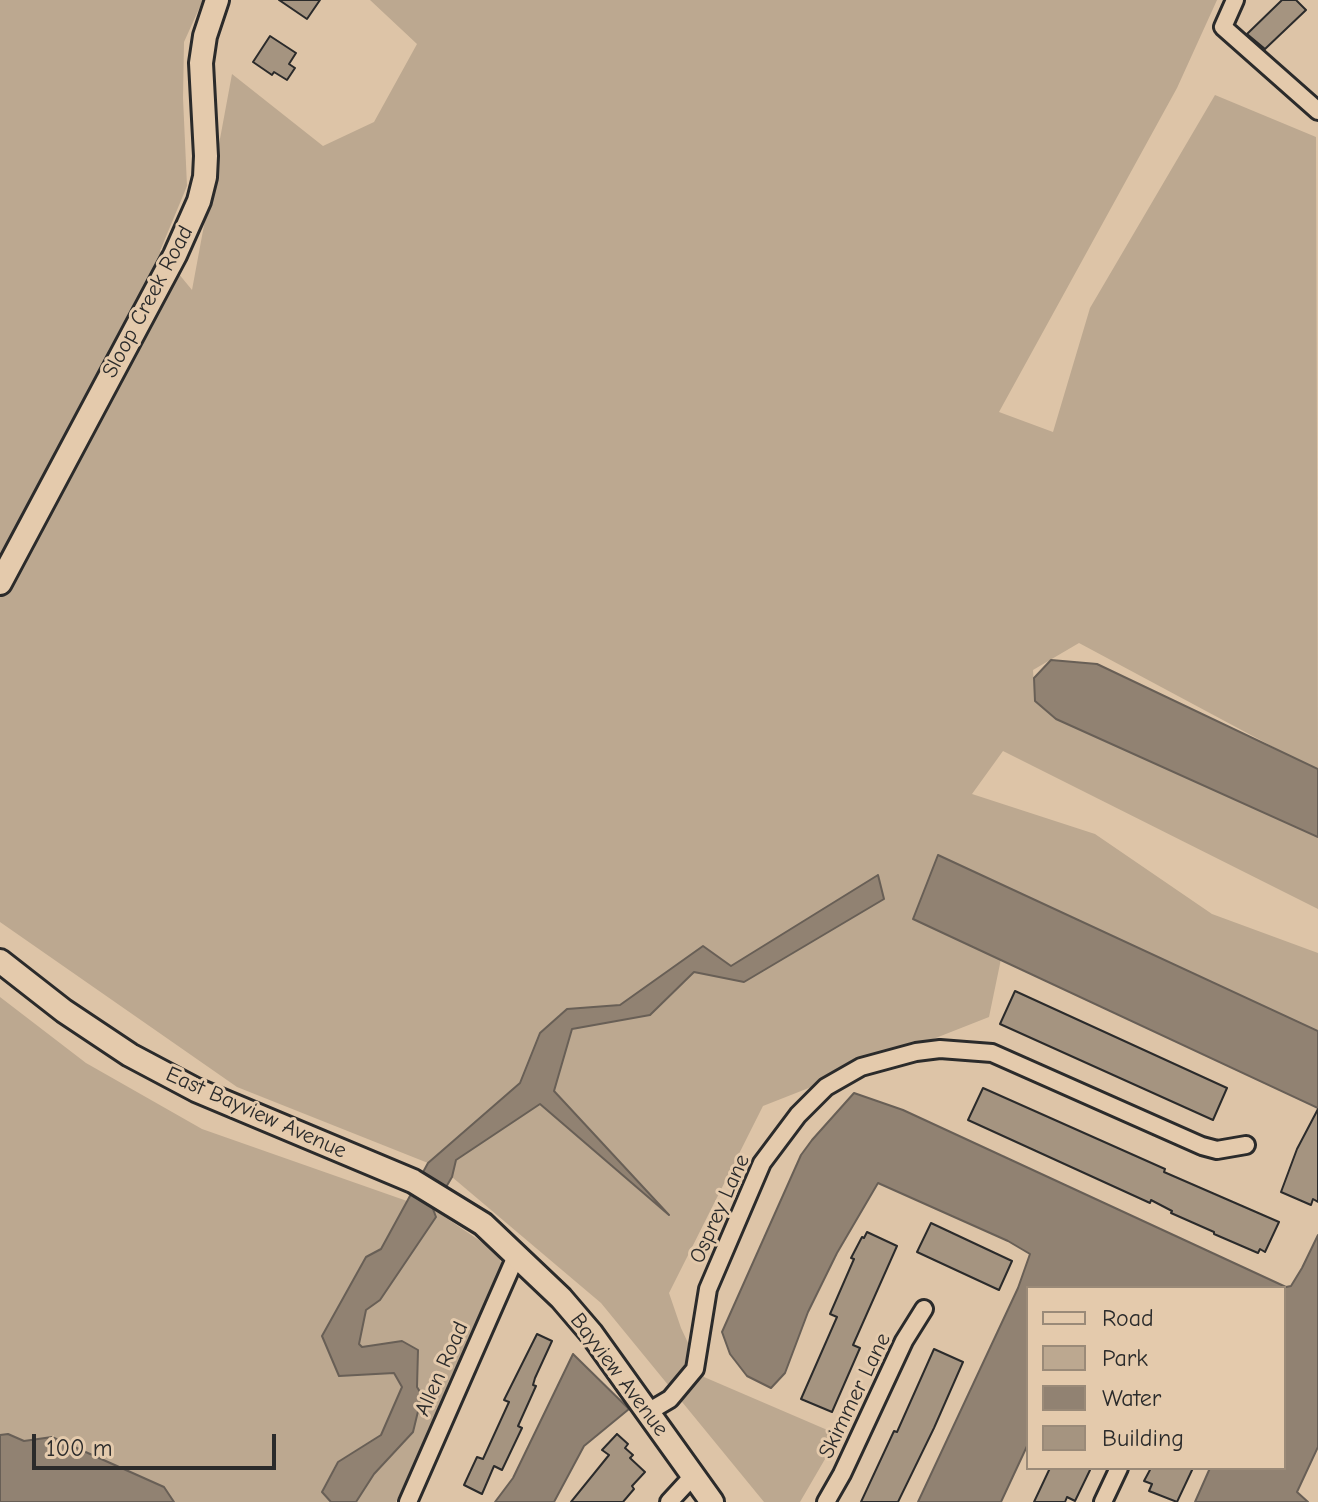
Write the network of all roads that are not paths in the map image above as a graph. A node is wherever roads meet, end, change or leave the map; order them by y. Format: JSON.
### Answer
{"nodes":[{"id":1,"x":217,"y":0,"type":"edge"},
{"id":2,"x":1235,"y":0,"type":"edge"},
{"id":3,"x":1318,"y":111,"type":"edge"},
{"id":4,"x":0,"y":583,"type":"edge"},
{"id":5,"x":0,"y":961,"type":"edge"},
{"id":6,"x":1246,"y":1145,"type":"dead end"},
{"id":7,"x":517,"y":1254,"type":"junction"},
{"id":8,"x":924,"y":1309,"type":"dead end"},
{"id":9,"x":648,"y":1412,"type":"junction"},
{"id":10,"x":1118,"y":1470,"type":"edge"},
{"id":11,"x":692,"y":1477,"type":"junction"},
{"id":12,"x":408,"y":1502,"type":"edge"},
{"id":13,"x":669,"y":1502,"type":"edge"},
{"id":14,"x":712,"y":1502,"type":"edge"},
{"id":15,"x":826,"y":1502,"type":"edge"},
{"id":16,"x":1103,"y":1502,"type":"edge"}],
"edges":[{"from":1,"to":4,"type":"main road","name":"Sloop Creek Road"},
{"from":2,"to":3,"type":"street"},
{"from":5,"to":7,"type":"main road","name":"East Bayview Avenue"},
{"from":6,"to":9,"type":"street","name":"Osprey Lane"},
{"from":7,"to":9,"type":"main road","name":"Bayview Avenue"},
{"from":7,"to":12,"type":"street","name":"Allen Road"},
{"from":8,"to":15,"type":"street","name":"Skimmer Lane"},
{"from":9,"to":11,"type":"main road","name":"Bayview Avenue"},
{"from":10,"to":16,"type":"street"},
{"from":11,"to":13,"type":"street"},
{"from":11,"to":14,"type":"main road","name":"Bayview Avenue"}]}
